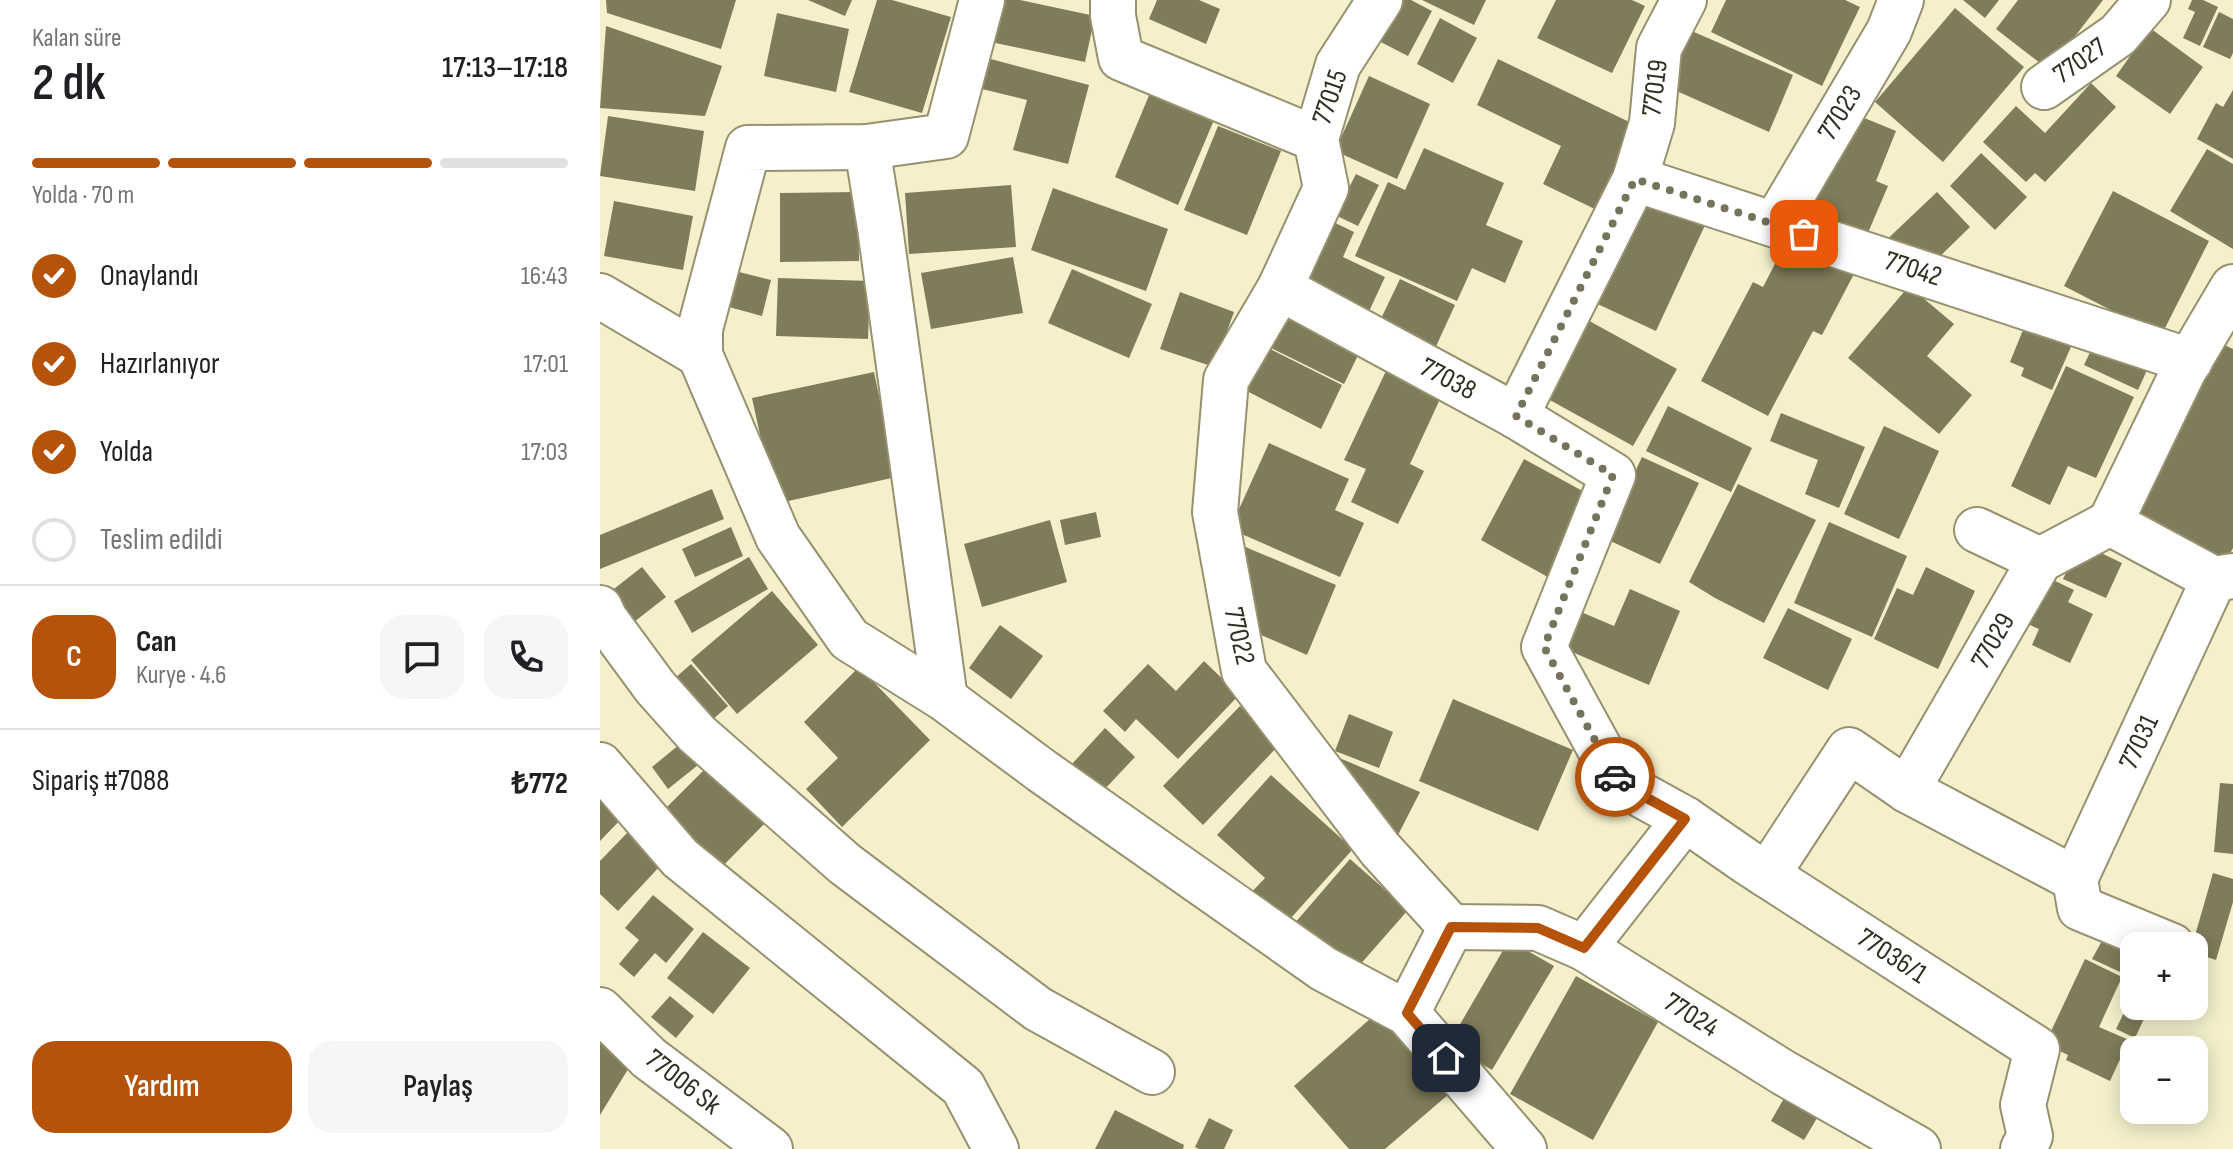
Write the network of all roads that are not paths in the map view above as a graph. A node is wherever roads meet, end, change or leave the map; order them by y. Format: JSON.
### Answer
{"nodes":[{"id":1,"x":982,"y":0,"type":"edge"},
{"id":2,"x":1113,"y":0,"type":"edge"},
{"id":3,"x":1380,"y":0,"type":"edge"},
{"id":4,"x":1684,"y":0,"type":"edge"},
{"id":5,"x":1901,"y":0,"type":"edge"},
{"id":6,"x":2148,"y":0,"type":"edge"},
{"id":7,"x":2044,"y":87,"type":"dead end"},
{"id":8,"x":1316,"y":139,"type":"junction"},
{"id":9,"x":867,"y":147,"type":"junction"},
{"id":10,"x":1635,"y":179,"type":"junction"},
{"id":11,"x":1775,"y":224,"type":"junction"},
{"id":12,"x":2233,"y":287,"type":"edge"},
{"id":13,"x":1280,"y":288,"type":"junction"},
{"id":14,"x":600,"y":296,"type":"edge"},
{"id":15,"x":700,"y":355,"type":"junction"},
{"id":16,"x":2190,"y":361,"type":"junction"},
{"id":17,"x":1516,"y":416,"type":"junction"},
{"id":18,"x":1613,"y":475,"type":"joint"},
{"id":19,"x":2110,"y":523,"type":"junction"},
{"id":20,"x":1977,"y":530,"type":"dead end"},
{"id":21,"x":2040,"y":560,"type":"junction"},
{"id":22,"x":2224,"y":578,"type":"edge"},
{"id":23,"x":600,"y":608,"type":"edge"},
{"id":24,"x":945,"y":699,"type":"junction"},
{"id":25,"x":600,"y":765,"type":"edge"},
{"id":26,"x":1907,"y":790,"type":"junction"},
{"id":27,"x":1685,"y":819,"type":"junction"},
{"id":28,"x":1757,"y":869,"type":"junction"},
{"id":29,"x":2077,"y":894,"type":"junction"},
{"id":30,"x":1451,"y":927,"type":"junction"},
{"id":31,"x":2146,"y":932,"type":"edge"},
{"id":32,"x":1584,"y":948,"type":"junction"},
{"id":33,"x":600,"y":1010,"type":"edge"},
{"id":34,"x":1407,"y":1013,"type":"junction"},
{"id":35,"x":1152,"y":1072,"type":"dead end"},
{"id":36,"x":2034,"y":1145,"type":"edge"},
{"id":37,"x":770,"y":1149,"type":"edge"},
{"id":38,"x":996,"y":1149,"type":"edge"},
{"id":39,"x":1524,"y":1149,"type":"edge"},
{"id":40,"x":1918,"y":1149,"type":"edge"}],
"edges":[{"from":1,"to":9,"type":"street"},
{"from":2,"to":8,"type":"street"},
{"from":3,"to":8,"type":"street","name":"77015"},
{"from":4,"to":10,"type":"street","name":"77019"},
{"from":5,"to":11,"type":"street","name":"77023"},
{"from":6,"to":7,"type":"street","name":"77027"},
{"from":8,"to":13,"type":"street","name":"77015"},
{"from":9,"to":15,"type":"street"},
{"from":9,"to":24,"type":"street"},
{"from":10,"to":11,"type":"street","name":"77042"},
{"from":10,"to":17,"type":"street","name":"77019"},
{"from":11,"to":16,"type":"street","name":"77042"},
{"from":12,"to":16,"type":"street"},
{"from":13,"to":17,"type":"street","name":"77038"},
{"from":13,"to":30,"type":"street","name":"77022"},
{"from":14,"to":15,"type":"street"},
{"from":15,"to":24,"type":"street"},
{"from":16,"to":19,"type":"street"},
{"from":17,"to":18,"type":"street","name":"77038"},
{"from":18,"to":27,"type":"street","name":"77036/1"},
{"from":19,"to":21,"type":"street"},
{"from":19,"to":22,"type":"street"},
{"from":20,"to":21,"type":"street"},
{"from":21,"to":26,"type":"street","name":"77029"},
{"from":22,"to":29,"type":"street","name":"77031"},
{"from":23,"to":35,"type":"street"},
{"from":24,"to":34,"type":"street"},
{"from":25,"to":38,"type":"street"},
{"from":26,"to":28,"type":"street"},
{"from":26,"to":29,"type":"street"},
{"from":27,"to":28,"type":"street","name":"77036/1"},
{"from":27,"to":32,"type":"street"},
{"from":28,"to":36,"type":"street","name":"77036/1"},
{"from":29,"to":31,"type":"street"},
{"from":30,"to":32,"type":"street","name":"77024"},
{"from":30,"to":34,"type":"street"},
{"from":32,"to":40,"type":"street","name":"77024"},
{"from":33,"to":37,"type":"street","name":"77006 Sk"},
{"from":34,"to":39,"type":"street"}]}
